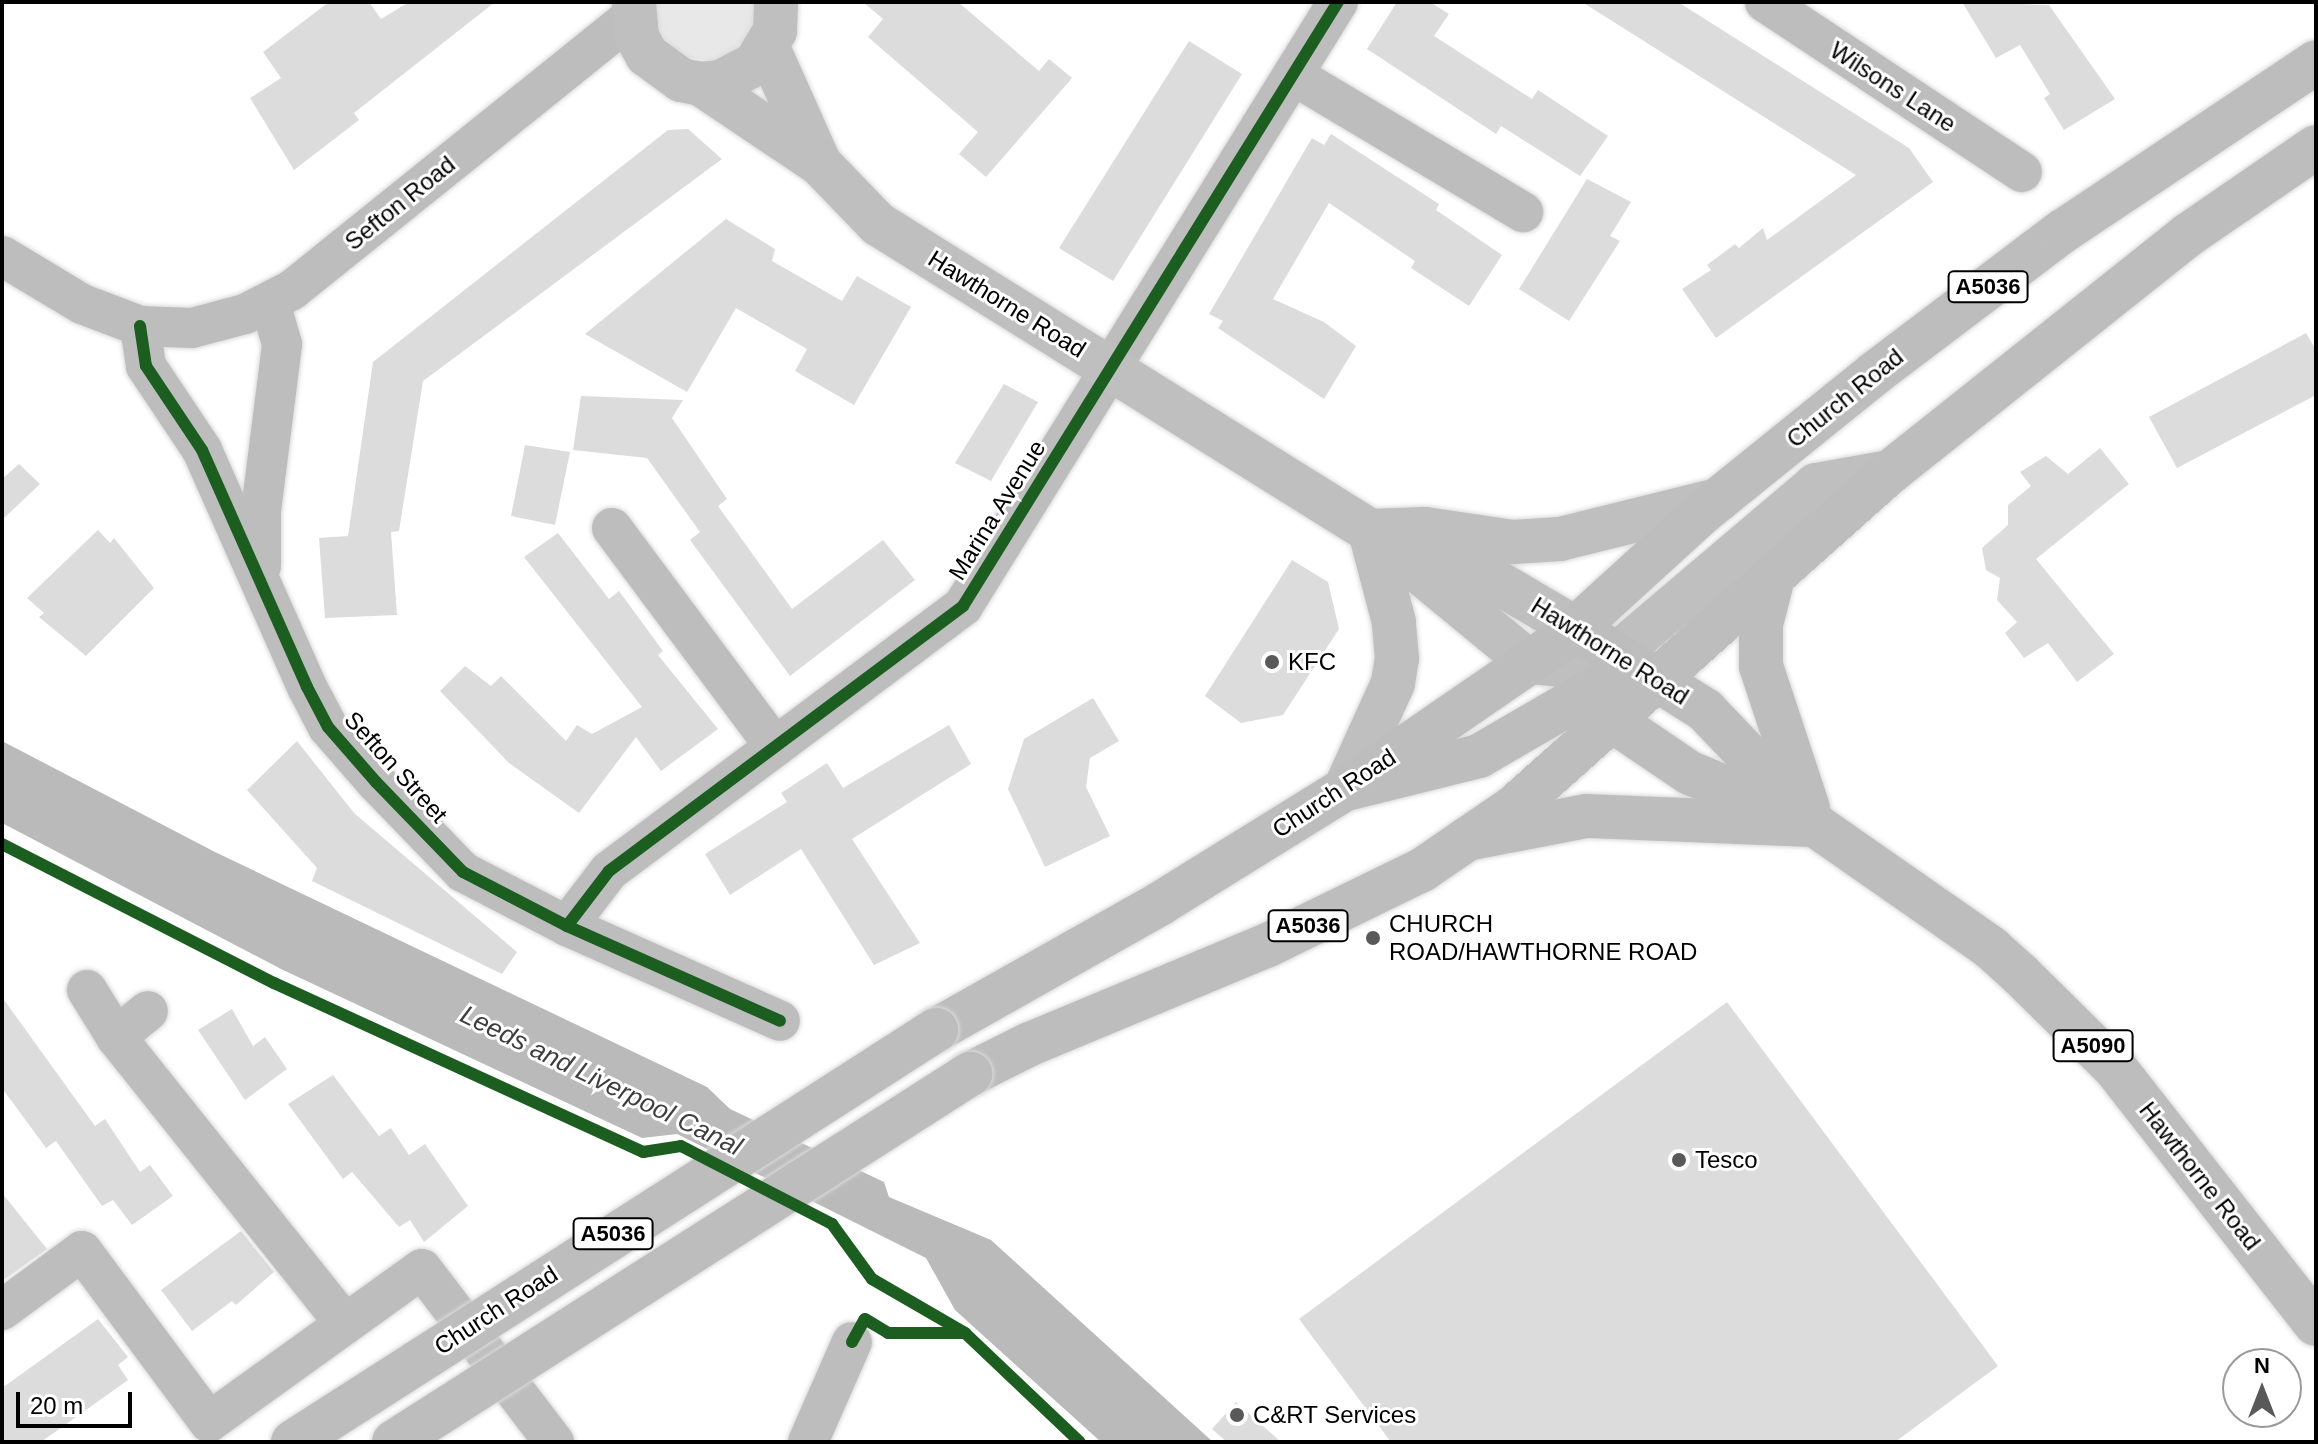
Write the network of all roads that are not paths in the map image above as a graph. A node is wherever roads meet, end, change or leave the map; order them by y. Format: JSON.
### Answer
{"nodes":[{"id":1,"x":776,"y":2,"type":"edge"},
{"id":2,"x":1338,"y":2,"type":"edge"},
{"id":3,"x":1765,"y":2,"type":"edge"},
{"id":4,"x":633,"y":9,"type":"edge"},
{"id":5,"x":768,"y":48,"type":"junction"},
{"id":6,"x":2316,"y":62,"type":"edge"},
{"id":7,"x":1293,"y":75,"type":"junction"},
{"id":8,"x":701,"y":84,"type":"junction"},
{"id":9,"x":2316,"y":147,"type":"edge"},
{"id":10,"x":820,"y":164,"type":"junction"},
{"id":11,"x":2022,"y":172,"type":"dead end"},
{"id":12,"x":1523,"y":212,"type":"dead end"},
{"id":13,"x":2,"y":256,"type":"edge"},
{"id":14,"x":270,"y":303,"type":"junction"},
{"id":15,"x":140,"y":326,"type":"junction"},
{"id":16,"x":1110,"y":367,"type":"junction"},
{"id":17,"x":1890,"y":472,"type":"junction"},
{"id":18,"x":1718,"y":500,"type":"junction"},
{"id":19,"x":612,"y":528,"type":"dead end"},
{"id":20,"x":1370,"y":531,"type":"junction"},
{"id":21,"x":1773,"y":577,"type":"junction"},
{"id":22,"x":264,"y":590,"type":"junction"},
{"id":23,"x":1575,"y":628,"type":"junction"},
{"id":24,"x":1617,"y":654,"type":"junction"},
{"id":25,"x":1529,"y":662,"type":"junction"},
{"id":26,"x":1659,"y":680,"type":"junction"},
{"id":27,"x":1576,"y":695,"type":"junction"},
{"id":28,"x":1613,"y":721,"type":"junction"},
{"id":29,"x":775,"y":747,"type":"junction"},
{"id":30,"x":1345,"y":789,"type":"junction"},
{"id":31,"x":1815,"y":825,"type":"junction"},
{"id":32,"x":1467,"y":839,"type":"junction"},
{"id":33,"x":567,"y":926,"type":"junction"},
{"id":34,"x":87,"y":990,"type":"dead end"},
{"id":35,"x":148,"y":1011,"type":"dead end"},
{"id":36,"x":780,"y":1021,"type":"dead end"},
{"id":37,"x":116,"y":1037,"type":"junction"},
{"id":38,"x":2,"y":1310,"type":"edge"},
{"id":39,"x":345,"y":1324,"type":"junction"},
{"id":40,"x":2316,"y":1324,"type":"edge"},
{"id":41,"x":852,"y":1342,"type":"dead end"},
{"id":42,"x":293,"y":1442,"type":"edge"},
{"id":43,"x":394,"y":1442,"type":"edge"},
{"id":44,"x":554,"y":1442,"type":"edge"},
{"id":45,"x":808,"y":1442,"type":"edge"}],
"edges":[{"from":1,"to":5,"type":"main road"},
{"from":2,"to":7,"type":"street","name":"Marina Avenue"},
{"from":3,"to":11,"type":"street","name":"Wilsons Lane"},
{"from":4,"to":8,"type":"main road","name":"Hawthorne Road"},
{"from":4,"to":14,"type":"street","name":"Sefton Road"},
{"from":5,"to":8,"type":"main road"},
{"from":5,"to":10,"type":"main road","name":"Hawthorne Road"},
{"from":6,"to":18,"type":"main road","name":"Church Road","number":"A5036"},
{"from":7,"to":12,"type":"street"},
{"from":7,"to":16,"type":"street","name":"Marina Avenue"},
{"from":8,"to":10,"type":"main road","name":"Hawthorne Road"},
{"from":9,"to":17,"type":"main road","number":"A5036"},
{"from":10,"to":16,"type":"main road","name":"Hawthorne Road"},
{"from":13,"to":15,"type":"street","name":"Sefton Road"},
{"from":14,"to":15,"type":"street","name":"Sefton Road"},
{"from":14,"to":22,"type":"street","name":"Sefton Street"},
{"from":15,"to":22,"type":"street","name":"Sefton Street"},
{"from":16,"to":20,"type":"main road","name":"Hawthorne Road"},
{"from":16,"to":29,"type":"street","name":"Marina Avenue"},
{"from":17,"to":21,"type":"main road","number":"A5036"},
{"from":17,"to":24,"type":"main road"},
{"from":18,"to":20,"type":"main road"},
{"from":18,"to":23,"type":"main road","name":"Church Road","number":"A5036"},
{"from":19,"to":29,"type":"street"},
{"from":20,"to":23,"type":"main road","name":"Hawthorne Road"},
{"from":20,"to":25,"type":"main road","name":"Hawthorne Road"},
{"from":20,"to":30,"type":"main road"},
{"from":21,"to":26,"type":"main road","number":"A5036"},
{"from":21,"to":31,"type":"main road"},
{"from":22,"to":33,"type":"street","name":"Sefton Street"},
{"from":23,"to":24,"type":"main road","name":"Hawthorne Road","number":"A5090"},
{"from":23,"to":25,"type":"main road","name":"Church Road","number":"A5036"},
{"from":24,"to":25,"type":"main road"},
{"from":24,"to":26,"type":"main road","name":"Hawthorne Road","number":"A5090"},
{"from":25,"to":27,"type":"main road","name":"Hawthorne Road","number":"A5090"},
{"from":25,"to":30,"type":"main road","name":"Church Road","number":"A5036"},
{"from":26,"to":27,"type":"main road"},
{"from":26,"to":28,"type":"main road","number":"A5036"},
{"from":26,"to":31,"type":"main road","name":"Hawthorne Road","number":"A5090"},
{"from":27,"to":28,"type":"main road","name":"Hawthorne Road","number":"A5090"},
{"from":27,"to":30,"type":"main road"},
{"from":28,"to":31,"type":"main road","name":"Hawthorne Road","number":"A5090"},
{"from":28,"to":32,"type":"main road","number":"A5036"},
{"from":29,"to":33,"type":"street","name":"Marina Avenue"},
{"from":30,"to":42,"type":"main road","name":"Church Road","number":"A5036","bridge":true},
{"from":31,"to":32,"type":"main road"},
{"from":31,"to":40,"type":"main road","name":"Hawthorne Road","number":"A5090"},
{"from":32,"to":43,"type":"main road","number":"A5036","bridge":true},
{"from":33,"to":36,"type":"street","name":"Sefton Street"},
{"from":34,"to":37,"type":"street"},
{"from":35,"to":37,"type":"street"},
{"from":37,"to":39,"type":"street"},
{"from":38,"to":39,"type":"street"},
{"from":39,"to":44,"type":"street"},
{"from":41,"to":45,"type":"street"}]}
